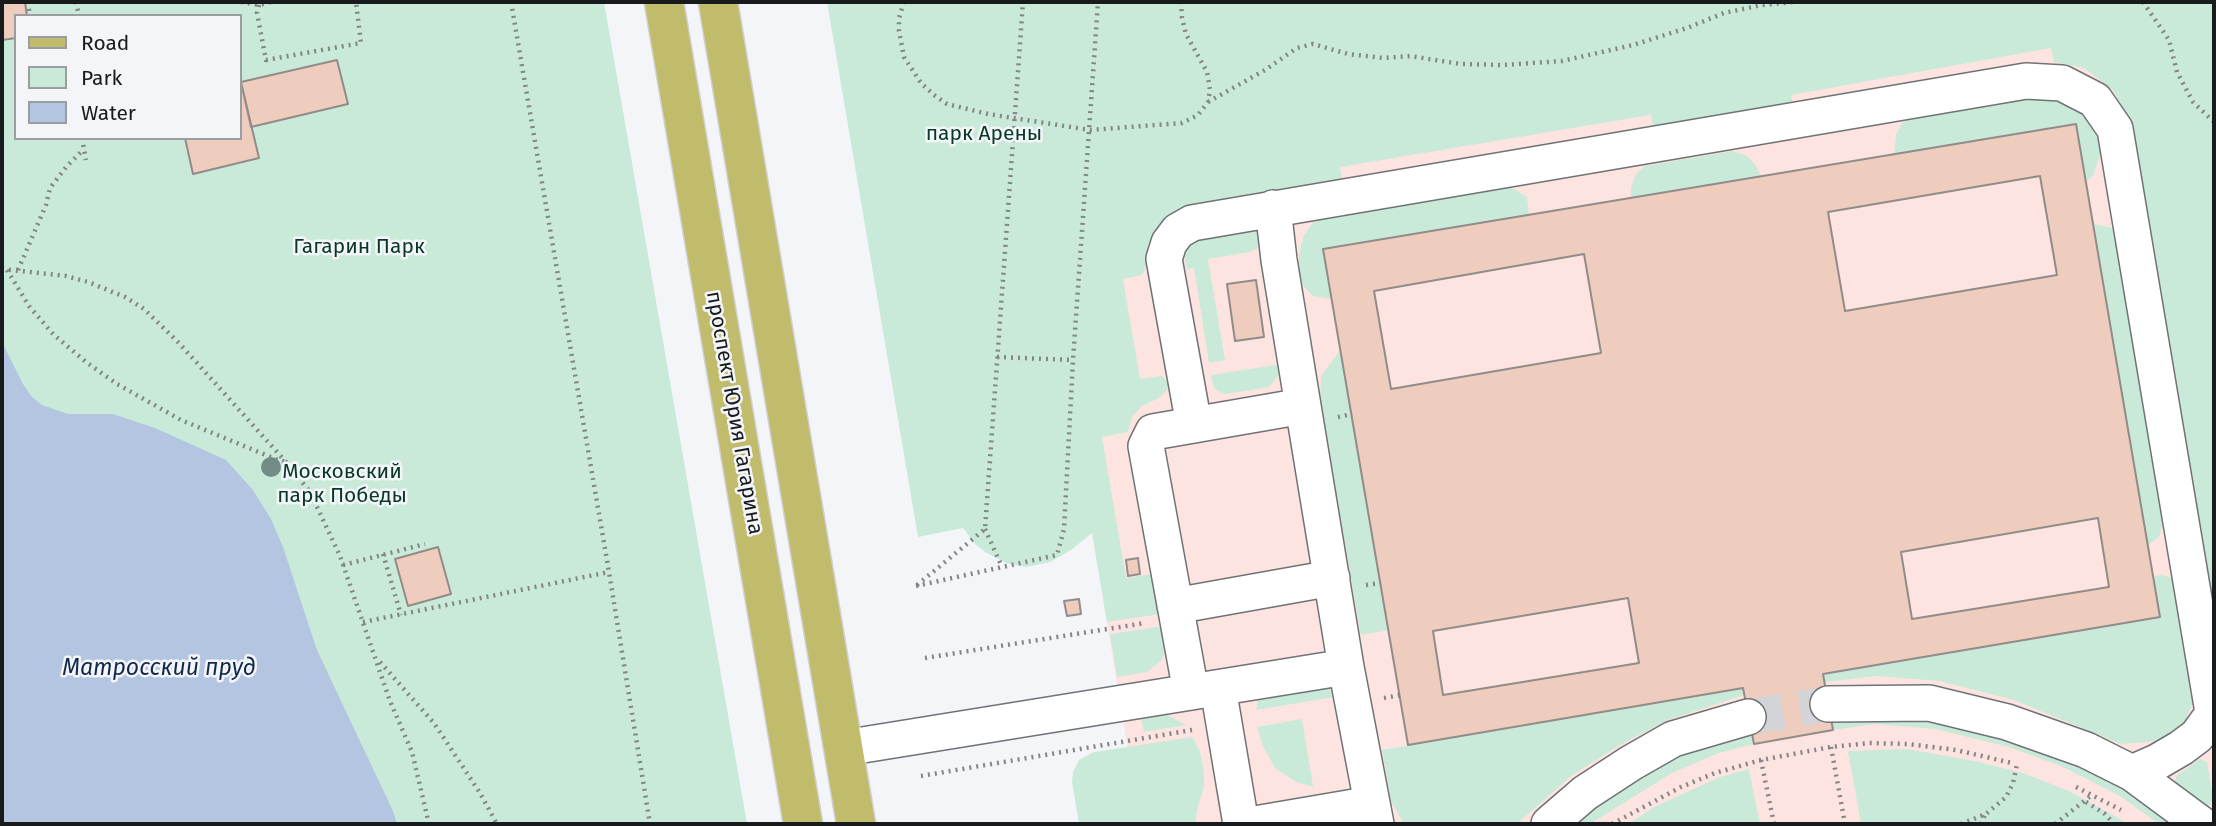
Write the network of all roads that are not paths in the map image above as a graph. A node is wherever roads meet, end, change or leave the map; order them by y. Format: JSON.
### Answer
{"nodes":[{"id":1,"x":664,"y":2,"type":"edge"},
{"id":2,"x":718,"y":2,"type":"edge"},
{"id":3,"x":1273,"y":208,"type":"junction"},
{"id":4,"x":1303,"y":406,"type":"junction"},
{"id":5,"x":1194,"y":425,"type":"junction"},
{"id":6,"x":1332,"y":578,"type":"junction"},
{"id":7,"x":1176,"y":612,"type":"junction"},
{"id":8,"x":1346,"y":667,"type":"junction"},
{"id":9,"x":1204,"y":690,"type":"junction"},
{"id":10,"x":1828,"y":704,"type":"tunnel mouth"},
{"id":11,"x":2214,"y":716,"type":"edge"},
{"id":12,"x":1748,"y":717,"type":"tunnel mouth"},
{"id":13,"x":844,"y":748,"type":"junction"},
{"id":14,"x":2132,"y":772,"type":"junction"},
{"id":15,"x":1374,"y":814,"type":"edge"},
{"id":16,"x":803,"y":824,"type":"edge"},
{"id":17,"x":856,"y":824,"type":"edge"},
{"id":18,"x":1241,"y":824,"type":"edge"},
{"id":19,"x":1255,"y":824,"type":"edge"},
{"id":20,"x":1549,"y":824,"type":"edge"},
{"id":21,"x":2201,"y":824,"type":"edge"}],
"edges":[{"from":1,"to":16,"type":"main road","name":"проспект Юрия Гагарина"},
{"from":2,"to":13,"type":"main road"},
{"from":3,"to":4,"type":"lane"},
{"from":3,"to":5,"type":"lane"},
{"from":3,"to":11,"type":"lane"},
{"from":4,"to":5,"type":"lane"},
{"from":4,"to":6,"type":"lane"},
{"from":5,"to":7,"type":"lane"},
{"from":6,"to":7,"type":"lane"},
{"from":6,"to":8,"type":"lane"},
{"from":7,"to":9,"type":"lane"},
{"from":8,"to":9,"type":"lane"},
{"from":8,"to":15,"type":"lane"},
{"from":9,"to":13,"type":"lane"},
{"from":9,"to":18,"type":"lane"},
{"from":10,"to":14,"type":"lane"},
{"from":11,"to":14,"type":"lane"},
{"from":12,"to":20,"type":"lane"},
{"from":13,"to":17,"type":"main road"},
{"from":14,"to":21,"type":"lane"},
{"from":15,"to":19,"type":"lane"}]}
